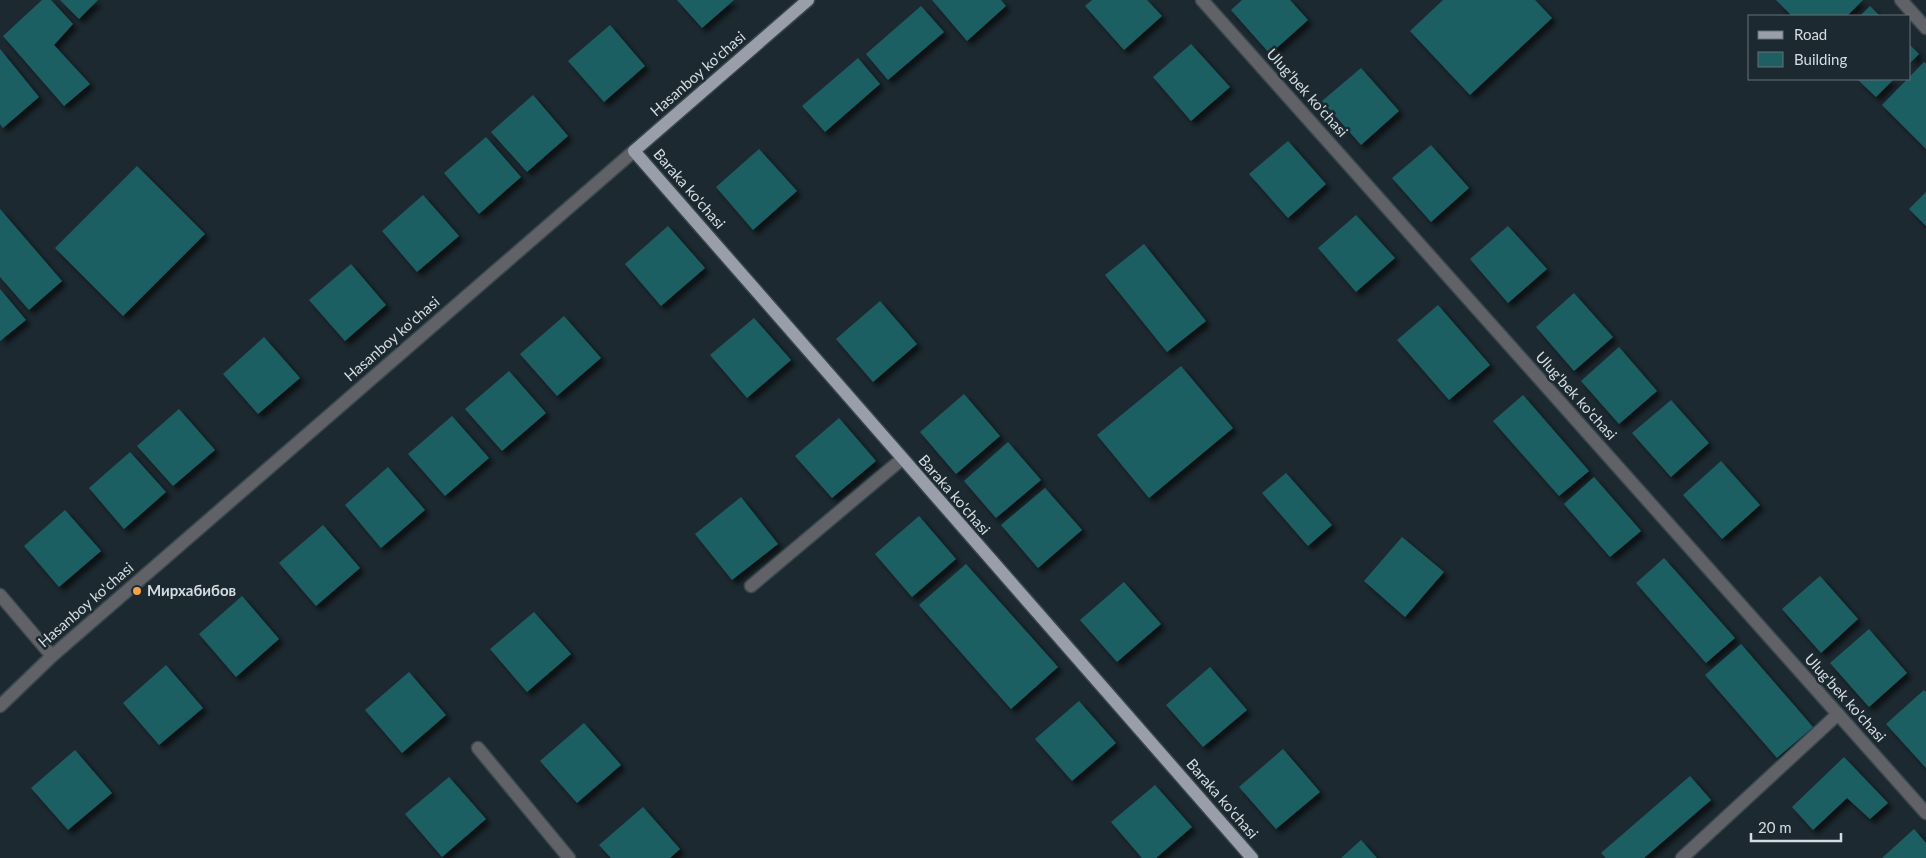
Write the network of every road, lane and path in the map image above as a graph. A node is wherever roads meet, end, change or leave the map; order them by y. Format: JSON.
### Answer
{"nodes":[{"id":1,"x":808,"y":0,"type":"edge"},
{"id":2,"x":1202,"y":0,"type":"edge"},
{"id":3,"x":1901,"y":0,"type":"edge"},
{"id":4,"x":1926,"y":28,"type":"edge"},
{"id":5,"x":634,"y":151,"type":"junction"},
{"id":6,"x":902,"y":459,"type":"junction"},
{"id":7,"x":751,"y":586,"type":"dead end"},
{"id":8,"x":0,"y":594,"type":"edge"},
{"id":9,"x":52,"y":656,"type":"junction"},
{"id":10,"x":0,"y":706,"type":"edge"},
{"id":11,"x":1838,"y":714,"type":"junction"},
{"id":12,"x":478,"y":748,"type":"dead end"},
{"id":13,"x":1926,"y":813,"type":"edge"},
{"id":14,"x":569,"y":858,"type":"edge"},
{"id":15,"x":1252,"y":858,"type":"edge"},
{"id":16,"x":1682,"y":858,"type":"edge"}],
"edges":[{"from":1,"to":5,"type":"main road","name":"Hasanboy ko'chasi"},
{"from":2,"to":11,"type":"street","name":"Ulug'bek ko'chasi"},
{"from":3,"to":4,"type":"street"},
{"from":5,"to":6,"type":"main road","name":"Baraka ko'chasi"},
{"from":5,"to":9,"type":"street","name":"Hasanboy ko'chasi"},
{"from":6,"to":7,"type":"street"},
{"from":6,"to":15,"type":"main road","name":"Baraka ko'chasi"},
{"from":8,"to":9,"type":"street"},
{"from":9,"to":10,"type":"street","name":"Hasanboy ko'chasi"},
{"from":11,"to":13,"type":"street","name":"Ulug'bek ko'chasi"},
{"from":11,"to":16,"type":"street"},
{"from":12,"to":14,"type":"street"}]}
